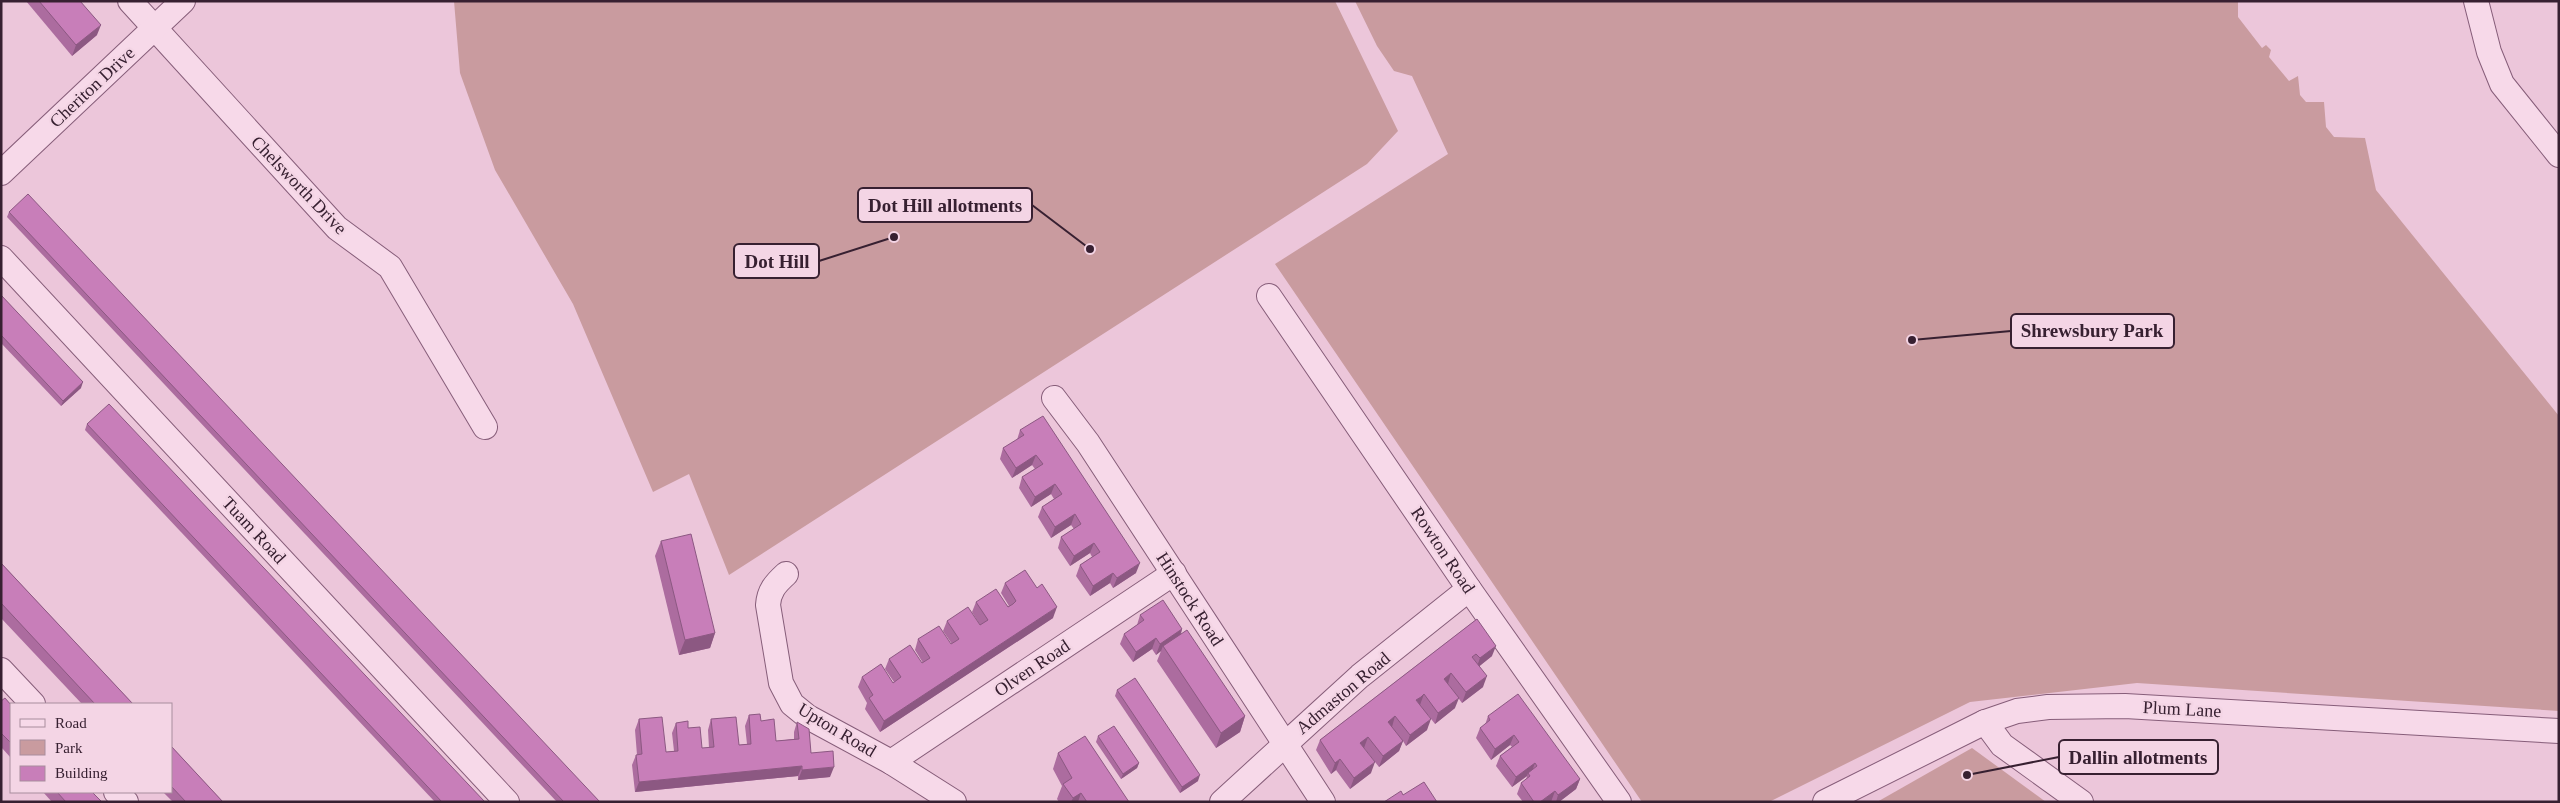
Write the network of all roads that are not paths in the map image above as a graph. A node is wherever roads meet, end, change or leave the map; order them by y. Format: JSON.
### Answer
{"nodes":[{"id":1,"x":130,"y":1,"type":"edge"},
{"id":2,"x":183,"y":1,"type":"edge"},
{"id":3,"x":2476,"y":1,"type":"edge"},
{"id":4,"x":153,"y":29,"type":"junction"},
{"id":5,"x":2559,"y":154,"type":"edge"},
{"id":6,"x":1,"y":173,"type":"edge"},
{"id":7,"x":1,"y":258,"type":"edge"},
{"id":8,"x":1269,"y":296,"type":"dead end"},
{"id":9,"x":1054,"y":398,"type":"dead end"},
{"id":10,"x":485,"y":427,"type":"dead end"},
{"id":11,"x":1174,"y":573,"type":"junction"},
{"id":12,"x":786,"y":574,"type":"dead end"},
{"id":13,"x":1469,"y":589,"type":"junction"},
{"id":14,"x":1,"y":670,"type":"edge"},
{"id":15,"x":32,"y":703,"type":"edge"},
{"id":16,"x":1985,"y":722,"type":"junction"},
{"id":17,"x":2559,"y":731,"type":"edge"},
{"id":18,"x":1284,"y":743,"type":"junction"},
{"id":19,"x":891,"y":762,"type":"junction"},
{"id":20,"x":117,"y":793,"type":"edge"},
{"id":21,"x":126,"y":802,"type":"edge"},
{"id":22,"x":507,"y":802,"type":"edge"},
{"id":23,"x":954,"y":802,"type":"edge"},
{"id":24,"x":1222,"y":802,"type":"edge"},
{"id":25,"x":1323,"y":802,"type":"edge"},
{"id":26,"x":1619,"y":802,"type":"edge"},
{"id":27,"x":1826,"y":802,"type":"edge"},
{"id":28,"x":2081,"y":802,"type":"edge"}],
"edges":[{"from":1,"to":4,"type":"street","name":"Chelsworth Drive"},
{"from":2,"to":4,"type":"street","name":"Cheriton Drive"},
{"from":3,"to":5,"type":"street"},
{"from":4,"to":6,"type":"street","name":"Cheriton Drive"},
{"from":4,"to":10,"type":"street","name":"Chelsworth Drive"},
{"from":7,"to":22,"type":"street","name":"Tuam Road"},
{"from":8,"to":13,"type":"street","name":"Rowton Road"},
{"from":9,"to":11,"type":"street","name":"Hinstock Road"},
{"from":11,"to":18,"type":"street","name":"Hinstock Road"},
{"from":11,"to":19,"type":"street","name":"Olven Road"},
{"from":12,"to":19,"type":"street","name":"Upton Road"},
{"from":13,"to":18,"type":"street","name":"Admaston Road"},
{"from":13,"to":26,"type":"street","name":"Rowton Road"},
{"from":14,"to":15,"type":"street"},
{"from":16,"to":17,"type":"street","name":"Plum Lane"},
{"from":16,"to":27,"type":"street","name":"Plum Lane"},
{"from":16,"to":28,"type":"street"},
{"from":18,"to":24,"type":"street","name":"Admaston Road"},
{"from":18,"to":25,"type":"street","name":"Hinstock Road"},
{"from":19,"to":23,"type":"street","name":"Upton Road"},
{"from":20,"to":21,"type":"street"}]}
